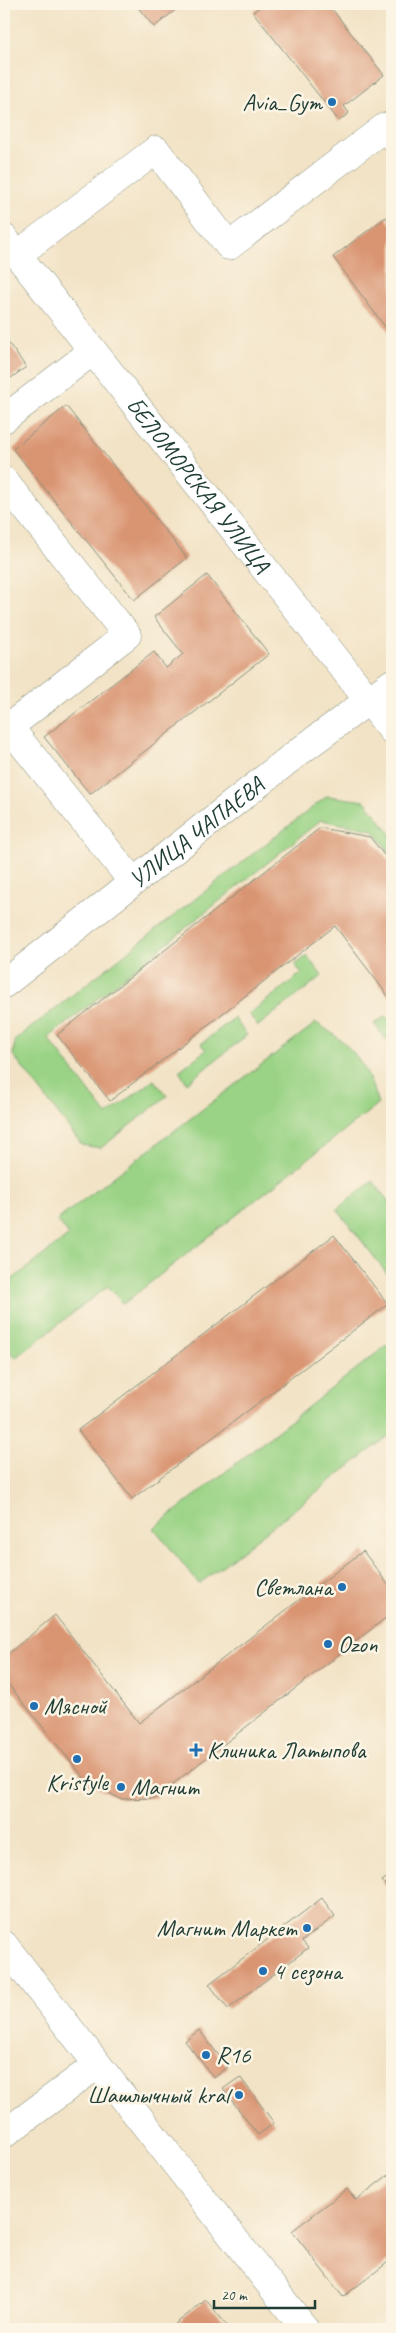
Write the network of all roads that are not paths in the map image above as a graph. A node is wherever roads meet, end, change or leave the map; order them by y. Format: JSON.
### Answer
{"nodes":[{"id":1,"x":390,"y":126,"type":"edge"},
{"id":2,"x":11,"y":247,"type":"edge"},
{"id":3,"x":93,"y":351,"type":"junction"},
{"id":4,"x":4,"y":419,"type":"edge"},
{"id":5,"x":4,"y":481,"type":"edge"},
{"id":6,"x":392,"y":683,"type":"edge"},
{"id":7,"x":368,"y":702,"type":"junction"},
{"id":8,"x":392,"y":730,"type":"edge"},
{"id":9,"x":133,"y":882,"type":"junction"},
{"id":10,"x":4,"y":984,"type":"edge"},
{"id":11,"x":4,"y":1945,"type":"edge"},
{"id":12,"x":98,"y":2064,"type":"junction"},
{"id":13,"x":4,"y":2134,"type":"edge"},
{"id":14,"x":305,"y":2329,"type":"edge"}],
"edges":[{"from":1,"to":2,"type":"main road"},
{"from":2,"to":3,"type":"main road","name":"БЕЛОМОРСКАЯ УЛИЦА"},
{"from":3,"to":4,"type":"main road"},
{"from":3,"to":7,"type":"main road","name":"БЕЛОМОРСКАЯ УЛИЦА"},
{"from":5,"to":9,"type":"main road"},
{"from":6,"to":7,"type":"main road","name":"УЛИЦА ЧАПАЕВА"},
{"from":7,"to":8,"type":"main road","name":"БЕЛОМОРСКАЯ УЛИЦА"},
{"from":7,"to":9,"type":"main road","name":"УЛИЦА ЧАПАЕВА"},
{"from":9,"to":10,"type":"main road","name":"УЛИЦА ЧАПАЕВА"},
{"from":11,"to":12,"type":"main road"},
{"from":12,"to":13,"type":"main road"},
{"from":12,"to":14,"type":"main road"}]}
